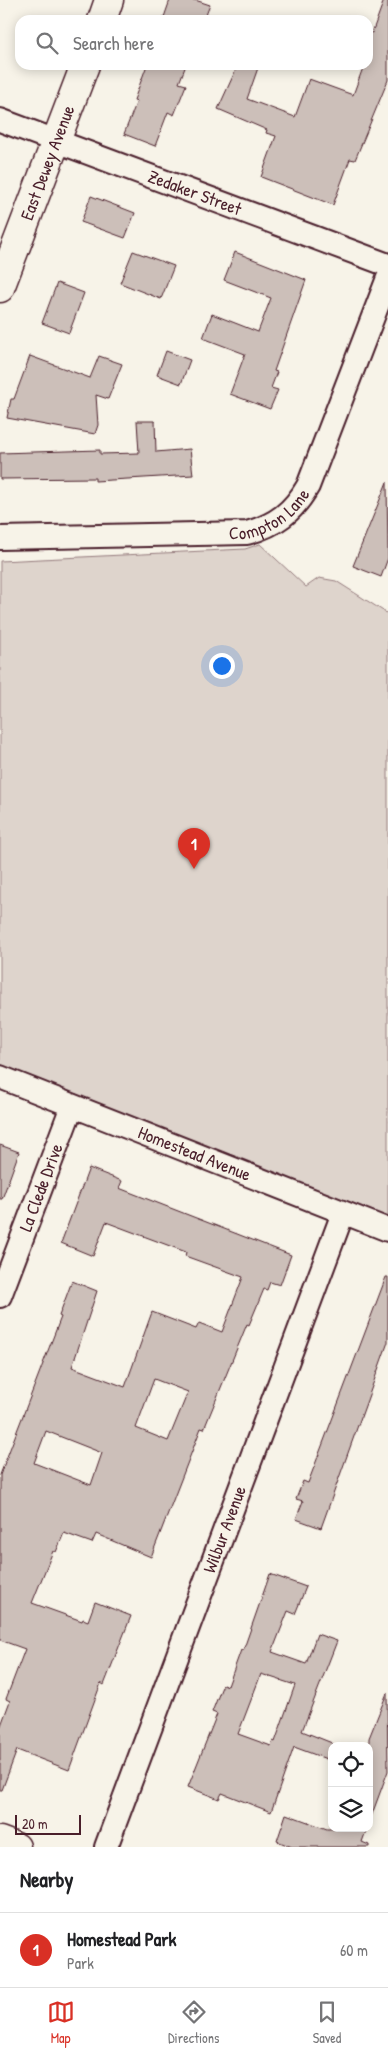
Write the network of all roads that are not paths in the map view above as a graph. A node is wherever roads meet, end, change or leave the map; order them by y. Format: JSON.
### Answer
{"nodes":[{"id":1,"x":110,"y":0,"type":"edge"},
{"id":2,"x":104,"y":15,"type":"edge"},
{"id":3,"x":83,"y":70,"type":"edge"},
{"id":4,"x":0,"y":120,"type":"edge"},
{"id":5,"x":56,"y":141,"type":"junction"},
{"id":6,"x":388,"y":265,"type":"edge"},
{"id":7,"x":388,"y":278,"type":"edge"},
{"id":8,"x":0,"y":288,"type":"edge"},
{"id":9,"x":0,"y":538,"type":"edge"},
{"id":10,"x":0,"y":1077,"type":"edge"},
{"id":11,"x":72,"y":1106,"type":"junction"},
{"id":12,"x":343,"y":1213,"type":"junction"},
{"id":13,"x":388,"y":1230,"type":"edge"},
{"id":14,"x":0,"y":1296,"type":"edge"},
{"id":15,"x":0,"y":1841,"type":"edge"},
{"id":16,"x":16,"y":1847,"type":"edge"},
{"id":17,"x":106,"y":1847,"type":"edge"}],
"edges":[{"from":1,"to":2,"type":"street"},
{"from":3,"to":5,"type":"street","name":"East Dewey Avenue"},
{"from":4,"to":5,"type":"street","name":"Zedaker Street"},
{"from":5,"to":6,"type":"street","name":"Zedaker Street"},
{"from":5,"to":8,"type":"street","name":"East Dewey Avenue"},
{"from":7,"to":9,"type":"street","name":"Compton Lane"},
{"from":10,"to":11,"type":"street","name":"Homestead Avenue"},
{"from":11,"to":12,"type":"street","name":"Homestead Avenue"},
{"from":11,"to":14,"type":"street","name":"La Clede Drive"},
{"from":12,"to":13,"type":"street","name":"Homestead Avenue"},
{"from":12,"to":17,"type":"street","name":"Wilbur Avenue"},
{"from":15,"to":16,"type":"street"}]}
